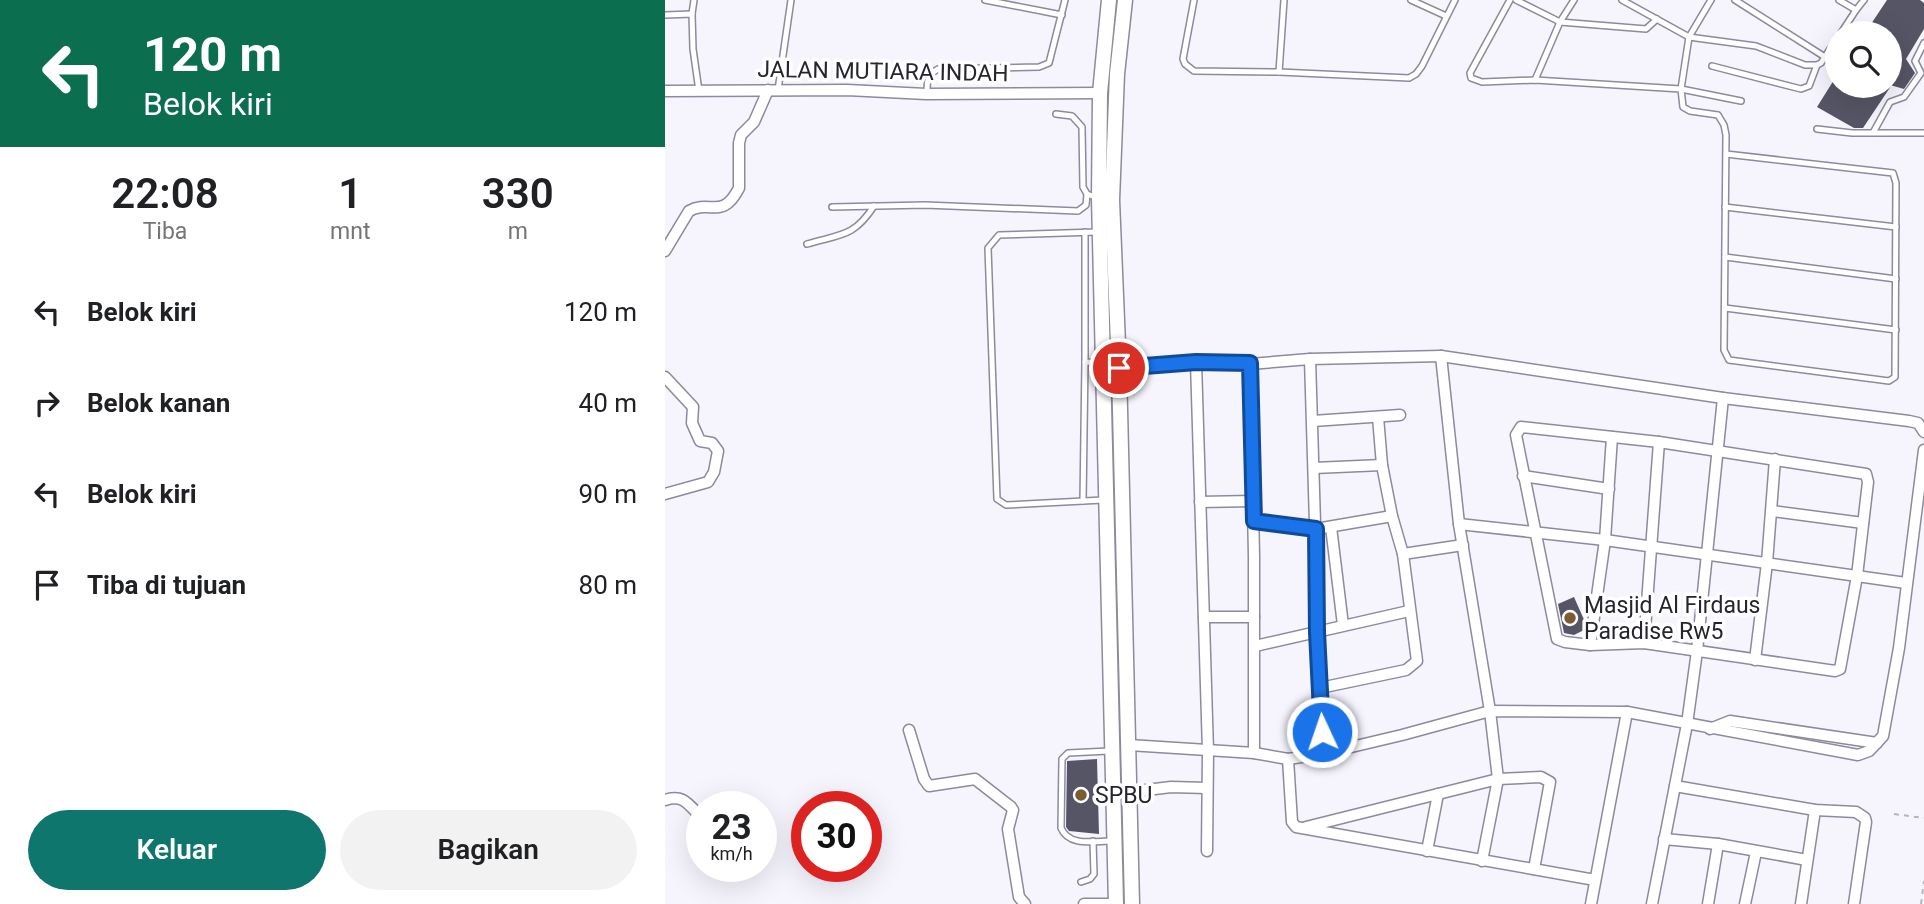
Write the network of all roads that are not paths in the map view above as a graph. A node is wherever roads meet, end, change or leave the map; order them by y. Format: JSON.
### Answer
{"nodes":[{"id":1,"x":694,"y":0,"type":"edge"},
{"id":2,"x":791,"y":0,"type":"edge"},
{"id":3,"x":985,"y":0,"type":"edge"},
{"id":4,"x":1065,"y":0,"type":"edge"},
{"id":5,"x":1109,"y":0,"type":"edge"},
{"id":6,"x":1125,"y":0,"type":"edge"},
{"id":7,"x":1194,"y":0,"type":"edge"},
{"id":8,"x":1285,"y":0,"type":"edge"},
{"id":9,"x":1411,"y":0,"type":"edge"},
{"id":10,"x":1455,"y":0,"type":"edge"},
{"id":11,"x":1510,"y":0,"type":"edge"},
{"id":12,"x":1516,"y":0,"type":"edge"},
{"id":13,"x":1574,"y":0,"type":"edge"},
{"id":14,"x":1622,"y":0,"type":"edge"},
{"id":15,"x":1711,"y":0,"type":"edge"},
{"id":16,"x":1735,"y":0,"type":"edge"},
{"id":17,"x":1839,"y":0,"type":"edge"},
{"id":18,"x":1864,"y":0,"type":"edge"},
{"id":19,"x":1856,"y":10,"type":"junction"},
{"id":20,"x":692,"y":14,"type":"junction"},
{"id":21,"x":665,"y":15,"type":"edge"},
{"id":22,"x":1062,"y":15,"type":"junction"},
{"id":23,"x":1446,"y":16,"type":"junction"},
{"id":24,"x":1657,"y":19,"type":"junction"},
{"id":25,"x":1849,"y":21,"type":"edge"},
{"id":26,"x":1560,"y":22,"type":"junction"},
{"id":27,"x":1689,"y":37,"type":"junction"},
{"id":28,"x":1924,"y":43,"type":"edge"},
{"id":29,"x":1825,"y":57,"type":"joint"},
{"id":30,"x":1817,"y":65,"type":"junction"},
{"id":31,"x":1712,"y":66,"type":"dead end"},
{"id":32,"x":1279,"y":72,"type":"junction"},
{"id":33,"x":1535,"y":80,"type":"junction"},
{"id":34,"x":1681,"y":89,"type":"junction"},
{"id":35,"x":773,"y":90,"type":"junction"},
{"id":36,"x":665,"y":91,"type":"edge"},
{"id":37,"x":699,"y":91,"type":"junction"},
{"id":38,"x":1100,"y":93,"type":"junction"},
{"id":39,"x":926,"y":94,"type":"junction"},
{"id":40,"x":1741,"y":101,"type":"dead end"},
{"id":41,"x":1056,"y":114,"type":"dead end"},
{"id":42,"x":1817,"y":129,"type":"dead end"},
{"id":43,"x":1874,"y":131,"type":"junction"},
{"id":44,"x":1924,"y":133,"type":"edge"},
{"id":45,"x":1726,"y":153,"type":"junction"},
{"id":46,"x":1100,"y":197,"type":"junction"},
{"id":47,"x":874,"y":206,"type":"junction"},
{"id":48,"x":832,"y":207,"type":"dead end"},
{"id":49,"x":1725,"y":207,"type":"junction"},
{"id":50,"x":1896,"y":227,"type":"junction"},
{"id":51,"x":1101,"y":232,"type":"junction"},
{"id":52,"x":1084,"y":233,"type":"junction"},
{"id":53,"x":807,"y":244,"type":"dead end"},
{"id":54,"x":665,"y":251,"type":"edge"},
{"id":55,"x":1725,"y":257,"type":"junction"},
{"id":56,"x":1896,"y":279,"type":"junction"},
{"id":57,"x":1725,"y":308,"type":"junction"},
{"id":58,"x":1896,"y":330,"type":"junction"},
{"id":59,"x":1441,"y":356,"type":"junction"},
{"id":60,"x":1310,"y":359,"type":"junction"},
{"id":61,"x":1085,"y":362,"type":"junction"},
{"id":62,"x":1196,"y":362,"type":"junction"},
{"id":63,"x":1104,"y":363,"type":"junction"},
{"id":64,"x":1250,"y":363,"type":"junction"},
{"id":65,"x":1119,"y":368,"type":"junction"},
{"id":66,"x":665,"y":377,"type":"edge"},
{"id":67,"x":1723,"y":398,"type":"junction"},
{"id":68,"x":1400,"y":415,"type":"dead end"},
{"id":69,"x":1378,"y":417,"type":"junction"},
{"id":70,"x":1313,"y":421,"type":"junction"},
{"id":71,"x":1924,"y":432,"type":"edge"},
{"id":72,"x":1612,"y":438,"type":"junction"},
{"id":73,"x":1659,"y":442,"type":"junction"},
{"id":74,"x":1924,"y":450,"type":"edge"},
{"id":75,"x":1716,"y":451,"type":"junction"},
{"id":76,"x":1775,"y":459,"type":"junction"},
{"id":77,"x":1382,"y":465,"type":"junction"},
{"id":78,"x":1314,"y":468,"type":"junction"},
{"id":79,"x":1523,"y":476,"type":"junction"},
{"id":80,"x":1609,"y":489,"type":"junction"},
{"id":81,"x":665,"y":494,"type":"edge"},
{"id":82,"x":1107,"y":500,"type":"junction"},
{"id":83,"x":1083,"y":501,"type":"junction"},
{"id":84,"x":1253,"y":501,"type":"junction"},
{"id":85,"x":1200,"y":502,"type":"junction"},
{"id":86,"x":1772,"y":511,"type":"junction"},
{"id":87,"x":1392,"y":516,"type":"junction"},
{"id":88,"x":1254,"y":521,"type":"junction"},
{"id":89,"x":1863,"y":523,"type":"junction"},
{"id":90,"x":1459,"y":524,"type":"junction"},
{"id":91,"x":1331,"y":527,"type":"junction"},
{"id":92,"x":1316,"y":529,"type":"junction"},
{"id":93,"x":1534,"y":531,"type":"junction"},
{"id":94,"x":1605,"y":540,"type":"junction"},
{"id":95,"x":1463,"y":545,"type":"junction"},
{"id":96,"x":1652,"y":547,"type":"junction"},
{"id":97,"x":1403,"y":554,"type":"junction"},
{"id":98,"x":1706,"y":554,"type":"junction"},
{"id":99,"x":1767,"y":564,"type":"junction"},
{"id":100,"x":1857,"y":576,"type":"junction"},
{"id":101,"x":1906,"y":583,"type":"junction"},
{"id":102,"x":1409,"y":611,"type":"junction"},
{"id":103,"x":1204,"y":617,"type":"junction"},
{"id":104,"x":1254,"y":617,"type":"junction"},
{"id":105,"x":1343,"y":625,"type":"junction"},
{"id":106,"x":1317,"y":632,"type":"junction"},
{"id":107,"x":1644,"y":643,"type":"junction"},
{"id":108,"x":1590,"y":645,"type":"junction"},
{"id":109,"x":1255,"y":646,"type":"junction"},
{"id":110,"x":1697,"y":651,"type":"junction"},
{"id":111,"x":1755,"y":660,"type":"junction"},
{"id":112,"x":1320,"y":688,"type":"junction"},
{"id":113,"x":1490,"y":711,"type":"junction"},
{"id":114,"x":1627,"y":712,"type":"junction"},
{"id":115,"x":1687,"y":724,"type":"junction"},
{"id":116,"x":909,"y":730,"type":"dead end"},
{"id":117,"x":1129,"y":745,"type":"junction"},
{"id":118,"x":1112,"y":751,"type":"junction"},
{"id":119,"x":1208,"y":751,"type":"junction"},
{"id":120,"x":1254,"y":753,"type":"junction"},
{"id":121,"x":1322,"y":754,"type":"junction"},
{"id":122,"x":1289,"y":759,"type":"junction"},
{"id":123,"x":1498,"y":779,"type":"junction"},
{"id":124,"x":1675,"y":786,"type":"junction"},
{"id":125,"x":1207,"y":788,"type":"junction"},
{"id":126,"x":1131,"y":792,"type":"junction"},
{"id":127,"x":1438,"y":794,"type":"junction"},
{"id":128,"x":665,"y":800,"type":"edge"},
{"id":129,"x":686,"y":802,"type":"edge"},
{"id":130,"x":1815,"y":810,"type":"junction"},
{"id":131,"x":1300,"y":828,"type":"junction"},
{"id":132,"x":1664,"y":839,"type":"junction"},
{"id":133,"x":1093,"y":841,"type":"junction"},
{"id":134,"x":1115,"y":841,"type":"junction"},
{"id":135,"x":1718,"y":845,"type":"junction"},
{"id":136,"x":1206,"y":851,"type":"dead end"},
{"id":137,"x":1427,"y":851,"type":"junction"},
{"id":138,"x":1756,"y":852,"type":"junction"},
{"id":139,"x":1482,"y":860,"type":"junction"},
{"id":140,"x":1807,"y":860,"type":"junction"},
{"id":141,"x":1534,"y":869,"type":"junction"},
{"id":142,"x":1131,"y":870,"type":"junction"},
{"id":143,"x":1116,"y":871,"type":"junction"},
{"id":144,"x":1595,"y":880,"type":"junction"},
{"id":145,"x":1081,"y":882,"type":"dead end"},
{"id":146,"x":1025,"y":904,"type":"edge"},
{"id":147,"x":1084,"y":904,"type":"edge"},
{"id":148,"x":1117,"y":904,"type":"edge"},
{"id":149,"x":1132,"y":904,"type":"edge"},
{"id":150,"x":1591,"y":904,"type":"edge"},
{"id":151,"x":1652,"y":904,"type":"edge"},
{"id":152,"x":1708,"y":904,"type":"edge"},
{"id":153,"x":1745,"y":904,"type":"edge"},
{"id":154,"x":1801,"y":904,"type":"edge"},
{"id":155,"x":1854,"y":904,"type":"edge"}],
"edges":[{"from":1,"to":20,"type":"lane"},
{"from":2,"to":35,"type":"lane"},
{"from":3,"to":22,"type":"lane"},
{"from":4,"to":22,"type":"lane"},
{"from":5,"to":38,"type":"main road"},
{"from":6,"to":46,"type":"main road"},
{"from":7,"to":32,"type":"lane"},
{"from":8,"to":32,"type":"lane"},
{"from":9,"to":23,"type":"lane"},
{"from":10,"to":23,"type":"lane"},
{"from":11,"to":33,"type":"lane"},
{"from":12,"to":26,"type":"lane"},
{"from":13,"to":26,"type":"lane"},
{"from":14,"to":24,"type":"lane"},
{"from":15,"to":27,"type":"lane"},
{"from":16,"to":29,"type":"lane"},
{"from":17,"to":19,"type":"lane"},
{"from":18,"to":19,"type":"lane"},
{"from":19,"to":25,"type":"lane"},
{"from":20,"to":21,"type":"lane"},
{"from":20,"to":37,"type":"lane"},
{"from":22,"to":39,"type":"lane"},
{"from":23,"to":32,"type":"lane"},
{"from":24,"to":26,"type":"lane"},
{"from":24,"to":27,"type":"lane"},
{"from":26,"to":33,"type":"lane"},
{"from":27,"to":30,"type":"lane"},
{"from":27,"to":34,"type":"lane"},
{"from":28,"to":43,"type":"lane"},
{"from":29,"to":30,"type":"lane"},
{"from":30,"to":31,"type":"lane"},
{"from":33,"to":34,"type":"lane"},
{"from":34,"to":40,"type":"lane"},
{"from":34,"to":45,"type":"lane"},
{"from":35,"to":37,"type":"street","name":"JALAN MUTIARA INDAH"},
{"from":35,"to":39,"type":"street","name":"JALAN MUTIARA INDAH"},
{"from":35,"to":54,"type":"street"},
{"from":36,"to":37,"type":"street","name":"JALAN MUTIARA INDAH"},
{"from":38,"to":39,"type":"street","name":"JALAN MUTIARA INDAH"},
{"from":38,"to":46,"type":"main road"},
{"from":41,"to":46,"type":"lane"},
{"from":42,"to":43,"type":"lane"},
{"from":43,"to":44,"type":"lane"},
{"from":45,"to":49,"type":"lane"},
{"from":45,"to":50,"type":"lane"},
{"from":46,"to":47,"type":"lane"},
{"from":46,"to":51,"type":"main road"},
{"from":46,"to":65,"type":"main road"},
{"from":47,"to":48,"type":"lane"},
{"from":47,"to":53,"type":"lane"},
{"from":49,"to":50,"type":"lane"},
{"from":49,"to":55,"type":"lane"},
{"from":50,"to":56,"type":"lane"},
{"from":51,"to":52,"type":"lane"},
{"from":51,"to":63,"type":"main road"},
{"from":52,"to":61,"type":"lane"},
{"from":52,"to":83,"type":"lane"},
{"from":55,"to":56,"type":"lane"},
{"from":55,"to":57,"type":"lane"},
{"from":56,"to":58,"type":"lane"},
{"from":57,"to":58,"type":"lane"},
{"from":57,"to":58,"type":"lane"},
{"from":59,"to":60,"type":"street"},
{"from":59,"to":67,"type":"street"},
{"from":59,"to":90,"type":"street"},
{"from":60,"to":64,"type":"street"},
{"from":60,"to":70,"type":"street"},
{"from":61,"to":63,"type":"lane"},
{"from":61,"to":83,"type":"lane"},
{"from":62,"to":64,"type":"street"},
{"from":62,"to":65,"type":"street"},
{"from":62,"to":85,"type":"street"},
{"from":63,"to":82,"type":"main road"},
{"from":64,"to":84,"type":"street"},
{"from":65,"to":117,"type":"main road"},
{"from":66,"to":81,"type":"street"},
{"from":67,"to":71,"type":"street"},
{"from":67,"to":75,"type":"street"},
{"from":68,"to":69,"type":"street"},
{"from":69,"to":70,"type":"street"},
{"from":69,"to":77,"type":"street"},
{"from":70,"to":78,"type":"street"},
{"from":72,"to":73,"type":"street"},
{"from":72,"to":79,"type":"street"},
{"from":72,"to":80,"type":"street"},
{"from":73,"to":75,"type":"street"},
{"from":73,"to":96,"type":"street"},
{"from":74,"to":101,"type":"street"},
{"from":75,"to":76,"type":"street"},
{"from":75,"to":98,"type":"street"},
{"from":76,"to":86,"type":"street"},
{"from":76,"to":89,"type":"street"},
{"from":77,"to":78,"type":"street"},
{"from":77,"to":87,"type":"street"},
{"from":78,"to":92,"type":"street"},
{"from":79,"to":80,"type":"street"},
{"from":79,"to":93,"type":"street"},
{"from":80,"to":94,"type":"street"},
{"from":82,"to":83,"type":"lane"},
{"from":82,"to":118,"type":"main road"},
{"from":84,"to":85,"type":"street"},
{"from":84,"to":88,"type":"street"},
{"from":85,"to":103,"type":"street"},
{"from":86,"to":89,"type":"street"},
{"from":86,"to":99,"type":"street"},
{"from":87,"to":91,"type":"street"},
{"from":87,"to":97,"type":"street"},
{"from":88,"to":92,"type":"street"},
{"from":88,"to":104,"type":"street"},
{"from":89,"to":100,"type":"street"},
{"from":90,"to":93,"type":"street"},
{"from":90,"to":95,"type":"street"},
{"from":91,"to":92,"type":"street"},
{"from":91,"to":105,"type":"street"},
{"from":92,"to":106,"type":"street"},
{"from":93,"to":94,"type":"street"},
{"from":93,"to":108,"type":"street"},
{"from":94,"to":96,"type":"street"},
{"from":94,"to":108,"type":"street"},
{"from":95,"to":97,"type":"street"},
{"from":95,"to":113,"type":"street"},
{"from":96,"to":98,"type":"street"},
{"from":96,"to":107,"type":"street"},
{"from":97,"to":102,"type":"street"},
{"from":98,"to":99,"type":"street"},
{"from":98,"to":110,"type":"street"},
{"from":99,"to":100,"type":"street"},
{"from":99,"to":111,"type":"street"},
{"from":100,"to":101,"type":"street"},
{"from":100,"to":111,"type":"street"},
{"from":101,"to":115,"type":"street"},
{"from":102,"to":105,"type":"street"},
{"from":102,"to":112,"type":"street"},
{"from":103,"to":104,"type":"street"},
{"from":103,"to":119,"type":"street"},
{"from":104,"to":109,"type":"street"},
{"from":105,"to":106,"type":"street"},
{"from":106,"to":109,"type":"street"},
{"from":106,"to":112,"type":"street"},
{"from":107,"to":108,"type":"street"},
{"from":107,"to":110,"type":"street"},
{"from":109,"to":120,"type":"street"},
{"from":110,"to":111,"type":"street"},
{"from":110,"to":115,"type":"street"},
{"from":112,"to":121,"type":"street"},
{"from":113,"to":114,"type":"street"},
{"from":113,"to":121,"type":"street"},
{"from":113,"to":123,"type":"street"},
{"from":114,"to":115,"type":"street"},
{"from":114,"to":144,"type":"street"},
{"from":115,"to":124,"type":"street"},
{"from":116,"to":146,"type":"street"},
{"from":117,"to":119,"type":"street"},
{"from":117,"to":126,"type":"main road"},
{"from":118,"to":133,"type":"lane"},
{"from":118,"to":134,"type":"main road"},
{"from":119,"to":120,"type":"street"},
{"from":119,"to":125,"type":"street"},
{"from":120,"to":122,"type":"street"},
{"from":121,"to":122,"type":"street"},
{"from":122,"to":131,"type":"street"},
{"from":123,"to":127,"type":"street"},
{"from":123,"to":139,"type":"street"},
{"from":123,"to":141,"type":"street"},
{"from":124,"to":130,"type":"street"},
{"from":124,"to":132,"type":"street"},
{"from":125,"to":126,"type":"street"},
{"from":125,"to":136,"type":"street"},
{"from":126,"to":142,"type":"main road"},
{"from":127,"to":131,"type":"street"},
{"from":127,"to":137,"type":"street"},
{"from":128,"to":129,"type":"street"},
{"from":130,"to":140,"type":"street"},
{"from":130,"to":155,"type":"street"},
{"from":131,"to":137,"type":"street"},
{"from":132,"to":135,"type":"street"},
{"from":132,"to":151,"type":"street"},
{"from":133,"to":134,"type":"lane"},
{"from":133,"to":145,"type":"lane"},
{"from":134,"to":143,"type":"main road"},
{"from":135,"to":138,"type":"street"},
{"from":135,"to":152,"type":"street"},
{"from":137,"to":139,"type":"street"},
{"from":138,"to":140,"type":"street"},
{"from":138,"to":153,"type":"street"},
{"from":139,"to":141,"type":"street"},
{"from":140,"to":154,"type":"street"},
{"from":141,"to":144,"type":"street"},
{"from":142,"to":143,"type":"main road"},
{"from":142,"to":149,"type":"main road"},
{"from":143,"to":148,"type":"main road"},
{"from":144,"to":150,"type":"street"},
{"from":147,"to":148,"type":"street"}]}
